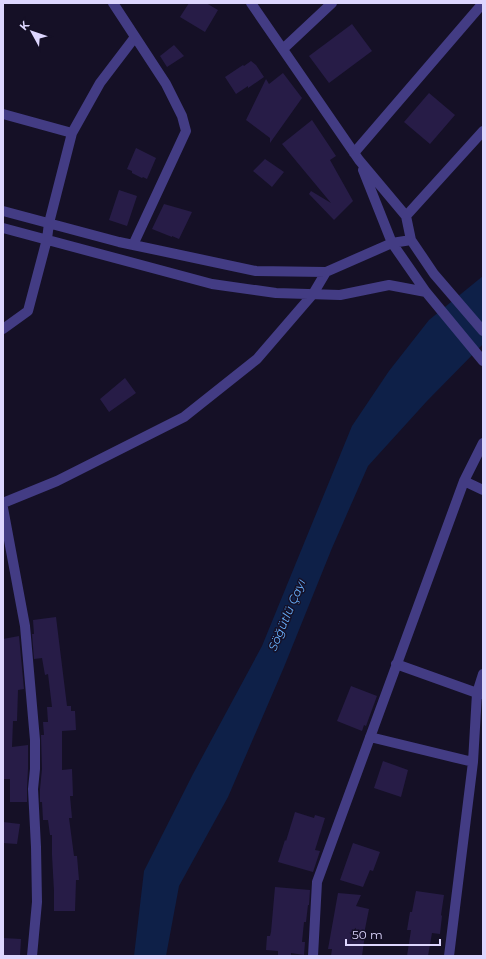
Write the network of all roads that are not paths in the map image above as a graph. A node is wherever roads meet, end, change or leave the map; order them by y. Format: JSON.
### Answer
{"nodes":[{"id":1,"x":113,"y":3,"type":"edge"},
{"id":2,"x":251,"y":3,"type":"edge"},
{"id":3,"x":332,"y":3,"type":"edge"},
{"id":4,"x":483,"y":3,"type":"edge"},
{"id":5,"x":135,"y":37,"type":"junction"},
{"id":6,"x":283,"y":49,"type":"junction"},
{"id":7,"x":3,"y":114,"type":"edge"},
{"id":8,"x":483,"y":131,"type":"edge"},
{"id":9,"x":72,"y":133,"type":"junction"},
{"id":10,"x":357,"y":157,"type":"junction"},
{"id":11,"x":3,"y":211,"type":"edge"},
{"id":12,"x":406,"y":216,"type":"junction"},
{"id":13,"x":49,"y":223,"type":"junction"},
{"id":14,"x":3,"y":228,"type":"edge"},
{"id":15,"x":47,"y":239,"type":"junction"},
{"id":16,"x":411,"y":240,"type":"junction"},
{"id":17,"x":392,"y":243,"type":"junction"},
{"id":18,"x":133,"y":245,"type":"junction"},
{"id":19,"x":326,"y":272,"type":"junction"},
{"id":20,"x":426,"y":292,"type":"junction"},
{"id":21,"x":313,"y":294,"type":"junction"},
{"id":22,"x":3,"y":329,"type":"edge"},
{"id":23,"x":483,"y":331,"type":"edge"},
{"id":24,"x":483,"y":361,"type":"edge"},
{"id":25,"x":483,"y":443,"type":"edge"},
{"id":26,"x":464,"y":481,"type":"junction"},
{"id":27,"x":483,"y":490,"type":"edge"},
{"id":28,"x":3,"y":503,"type":"edge"},
{"id":29,"x":3,"y":508,"type":"edge"},
{"id":30,"x":396,"y":664,"type":"junction"},
{"id":31,"x":483,"y":674,"type":"edge"},
{"id":32,"x":480,"y":693,"type":"edge"},
{"id":33,"x":370,"y":737,"type":"junction"},
{"id":34,"x":473,"y":762,"type":"junction"},
{"id":35,"x":32,"y":956,"type":"edge"},
{"id":36,"x":313,"y":956,"type":"edge"},
{"id":37,"x":449,"y":956,"type":"edge"}],
"edges":[{"from":1,"to":5,"type":"street"},
{"from":2,"to":6,"type":"street"},
{"from":3,"to":6,"type":"street"},
{"from":4,"to":10,"type":"street"},
{"from":5,"to":9,"type":"street"},
{"from":5,"to":18,"type":"street"},
{"from":6,"to":10,"type":"street"},
{"from":7,"to":9,"type":"street"},
{"from":8,"to":12,"type":"street"},
{"from":9,"to":13,"type":"street"},
{"from":10,"to":12,"type":"street"},
{"from":10,"to":17,"type":"street"},
{"from":11,"to":13,"type":"street"},
{"from":12,"to":16,"type":"street"},
{"from":13,"to":15,"type":"street"},
{"from":13,"to":18,"type":"street"},
{"from":14,"to":15,"type":"street"},
{"from":15,"to":21,"type":"street"},
{"from":15,"to":22,"type":"street"},
{"from":16,"to":17,"type":"street"},
{"from":16,"to":23,"type":"street"},
{"from":17,"to":19,"type":"street"},
{"from":17,"to":20,"type":"street"},
{"from":18,"to":19,"type":"street"},
{"from":19,"to":21,"type":"street"},
{"from":20,"to":21,"type":"street"},
{"from":20,"to":24,"type":"street"},
{"from":21,"to":28,"type":"street"},
{"from":25,"to":26,"type":"street"},
{"from":26,"to":27,"type":"street"},
{"from":26,"to":30,"type":"street"},
{"from":29,"to":35,"type":"street"},
{"from":30,"to":32,"type":"street"},
{"from":30,"to":33,"type":"street"},
{"from":31,"to":32,"type":"street"},
{"from":32,"to":34,"type":"street"},
{"from":33,"to":34,"type":"street"},
{"from":33,"to":36,"type":"street"},
{"from":34,"to":37,"type":"street"}]}
